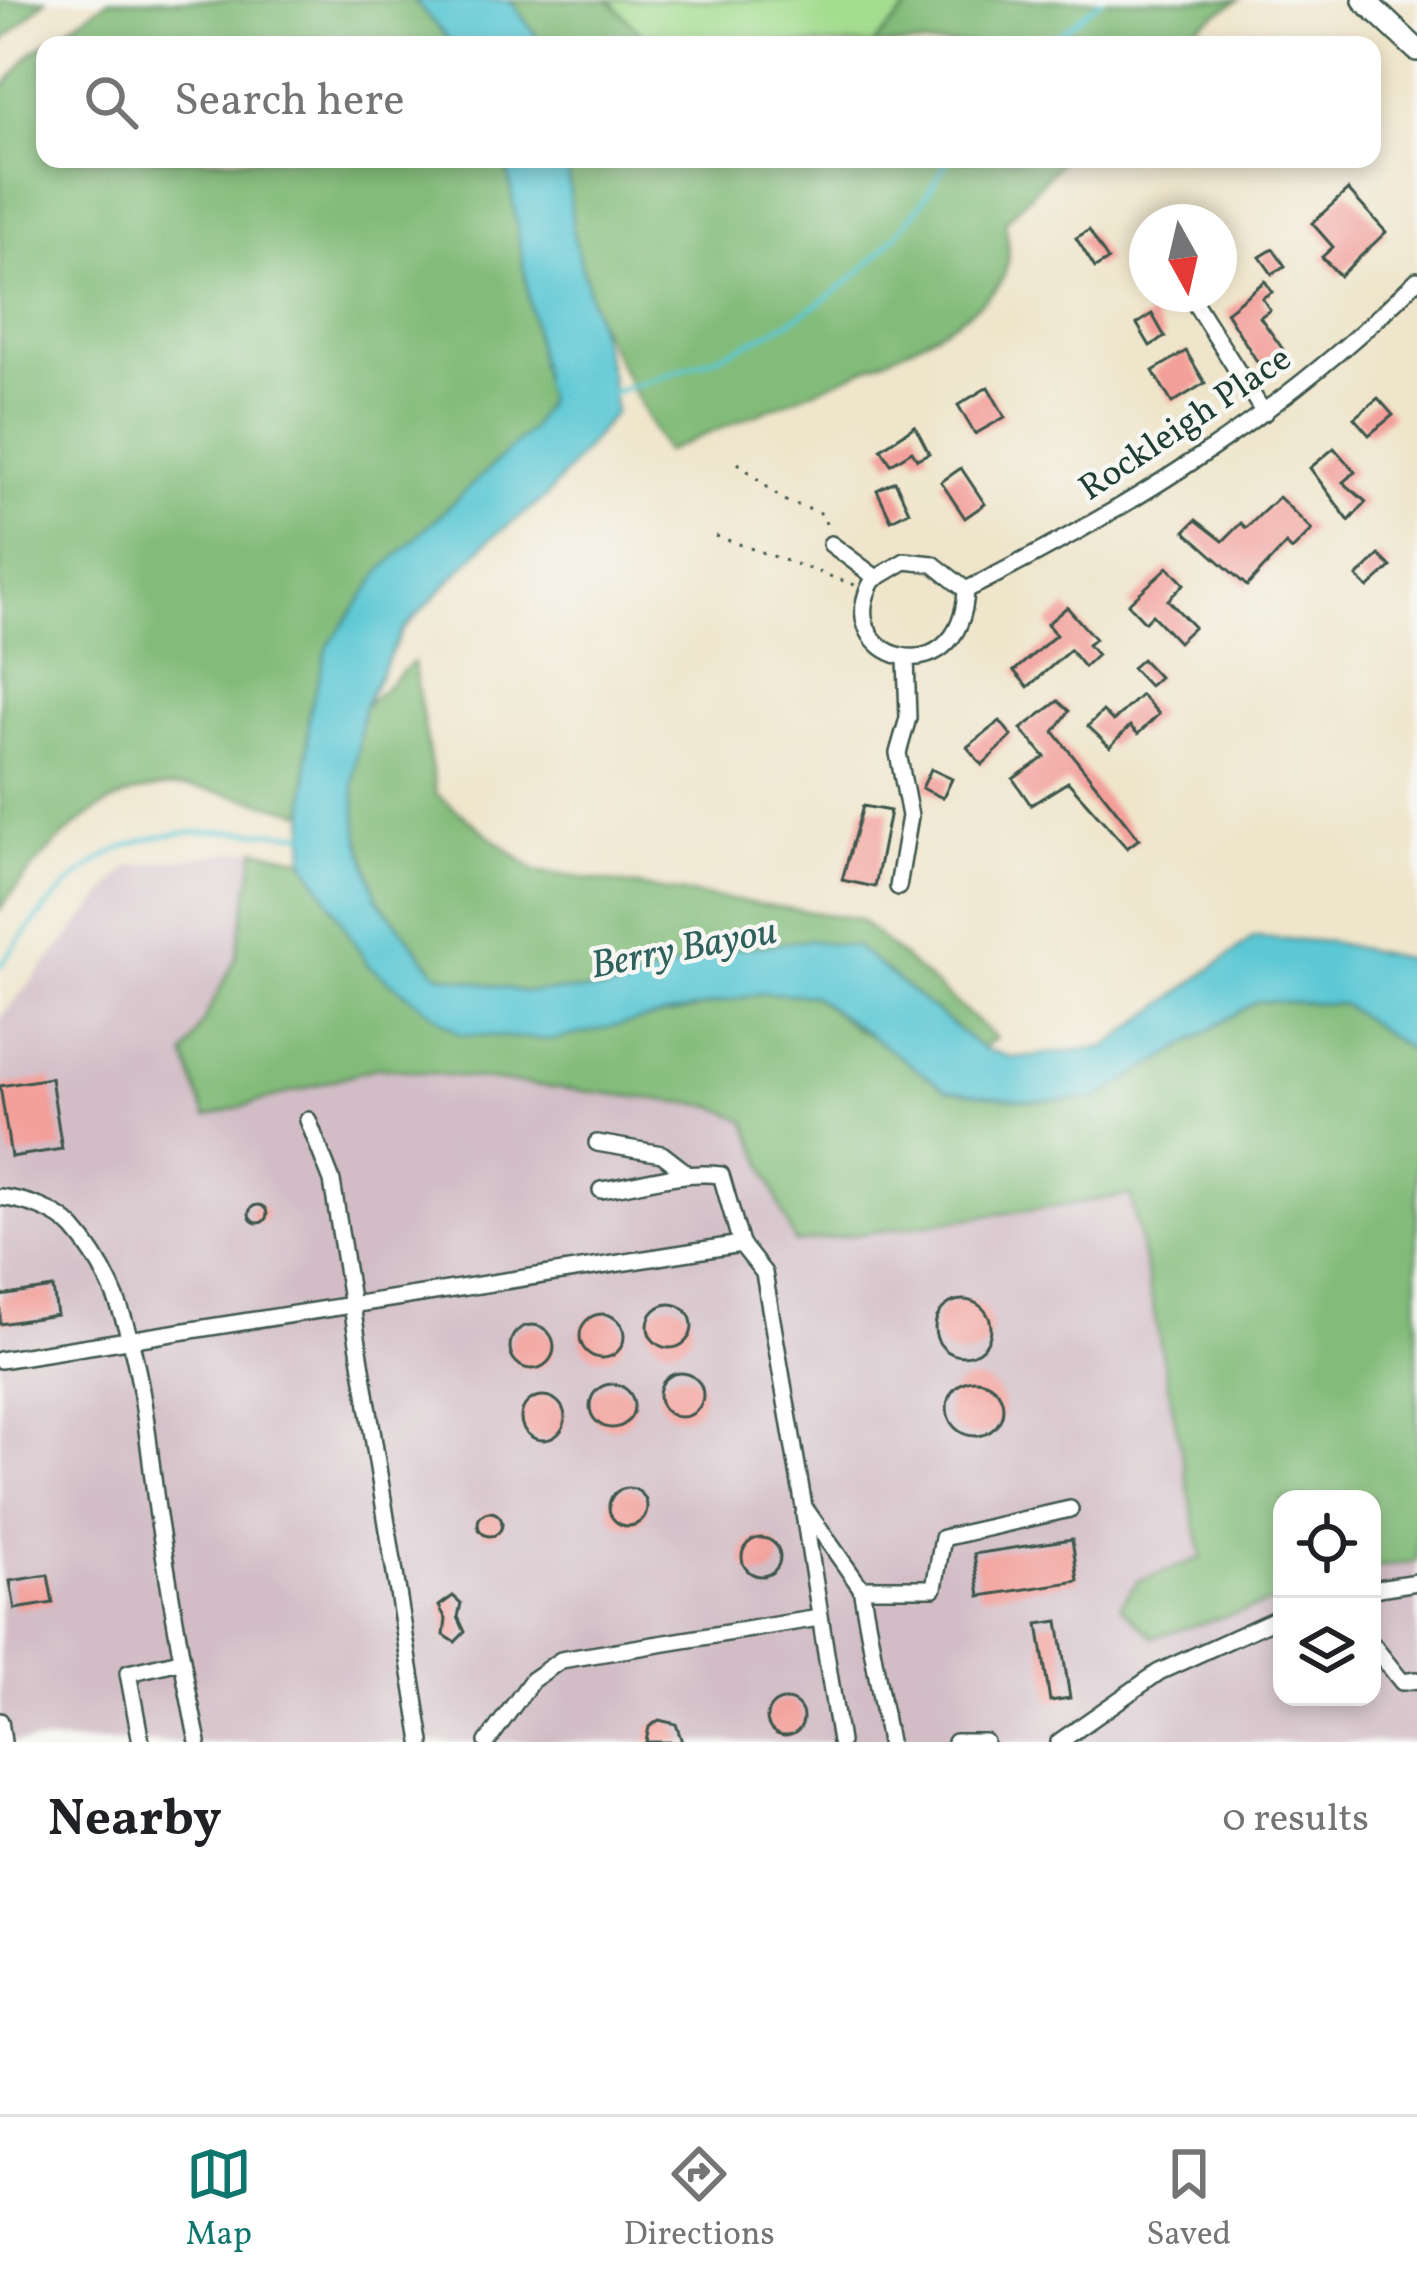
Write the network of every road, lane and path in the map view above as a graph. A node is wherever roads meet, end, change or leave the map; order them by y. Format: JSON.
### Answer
{"nodes":[{"id":1,"x":1364,"y":0,"type":"edge"},
{"id":2,"x":1417,"y":50,"type":"edge"},
{"id":3,"x":1417,"y":280,"type":"edge"},
{"id":4,"x":1200,"y":312,"type":"edge"},
{"id":5,"x":1264,"y":413,"type":"junction"},
{"id":6,"x":738,"y":463,"type":"dead end"},
{"id":7,"x":716,"y":536,"type":"dead end"},
{"id":8,"x":831,"y":544,"type":"joint"},
{"id":9,"x":872,"y":583,"type":"junction"},
{"id":10,"x":966,"y":590,"type":"junction"},
{"id":11,"x":906,"y":658,"type":"junction"},
{"id":12,"x":898,"y":887,"type":"dead end"},
{"id":13,"x":308,"y":1120,"type":"dead end"},
{"id":14,"x":598,"y":1143,"type":"dead end"},
{"id":15,"x":684,"y":1171,"type":"junction"},
{"id":16,"x":601,"y":1190,"type":"dead end"},
{"id":17,"x":0,"y":1197,"type":"edge"},
{"id":18,"x":740,"y":1244,"type":"junction"},
{"id":19,"x":355,"y":1304,"type":"junction"},
{"id":20,"x":132,"y":1340,"type":"junction"},
{"id":21,"x":0,"y":1360,"type":"edge"},
{"id":22,"x":803,"y":1507,"type":"junction"},
{"id":23,"x":1070,"y":1509,"type":"dead end"},
{"id":24,"x":1417,"y":1582,"type":"edge"},
{"id":25,"x":861,"y":1588,"type":"junction"},
{"id":26,"x":1381,"y":1588,"type":"edge"},
{"id":27,"x":819,"y":1618,"type":"junction"},
{"id":28,"x":1273,"y":1620,"type":"edge"},
{"id":29,"x":1381,"y":1656,"type":"edge"},
{"id":30,"x":180,"y":1661,"type":"junction"},
{"id":31,"x":1417,"y":1680,"type":"edge"},
{"id":32,"x":0,"y":1720,"type":"edge"},
{"id":33,"x":3,"y":1742,"type":"edge"},
{"id":34,"x":141,"y":1742,"type":"edge"},
{"id":35,"x":198,"y":1742,"type":"edge"},
{"id":36,"x":422,"y":1742,"type":"edge"},
{"id":37,"x":487,"y":1742,"type":"edge"},
{"id":38,"x":840,"y":1742,"type":"edge"},
{"id":39,"x":889,"y":1742,"type":"edge"},
{"id":40,"x":955,"y":1742,"type":"edge"},
{"id":41,"x":985,"y":1742,"type":"edge"},
{"id":42,"x":1059,"y":1742,"type":"edge"}],
"edges":[{"from":1,"to":2,"type":"main road"},
{"from":3,"to":5,"type":"street","name":"Rockleigh Place"},
{"from":4,"to":5,"type":"street"},
{"from":5,"to":10,"type":"street","name":"Rockleigh Place"},
{"from":6,"to":8,"type":"path"},
{"from":7,"to":9,"type":"path"},
{"from":8,"to":9,"type":"street"},
{"from":9,"to":10,"type":"street"},
{"from":9,"to":11,"type":"street"},
{"from":10,"to":11,"type":"street"},
{"from":11,"to":12,"type":"street"},
{"from":13,"to":19,"type":"street"},
{"from":14,"to":15,"type":"street"},
{"from":15,"to":16,"type":"street"},
{"from":15,"to":18,"type":"street"},
{"from":17,"to":20,"type":"street"},
{"from":18,"to":19,"type":"street"},
{"from":18,"to":22,"type":"street"},
{"from":19,"to":20,"type":"street"},
{"from":19,"to":36,"type":"street"},
{"from":20,"to":21,"type":"street"},
{"from":20,"to":30,"type":"street"},
{"from":22,"to":25,"type":"street"},
{"from":22,"to":27,"type":"street"},
{"from":23,"to":25,"type":"street"},
{"from":24,"to":26,"type":"street"},
{"from":25,"to":39,"type":"street"},
{"from":27,"to":37,"type":"street"},
{"from":27,"to":38,"type":"street"},
{"from":28,"to":42,"type":"street"},
{"from":29,"to":31,"type":"street"},
{"from":30,"to":34,"type":"street"},
{"from":30,"to":35,"type":"street"},
{"from":32,"to":33,"type":"street"},
{"from":40,"to":41,"type":"street"}]}
